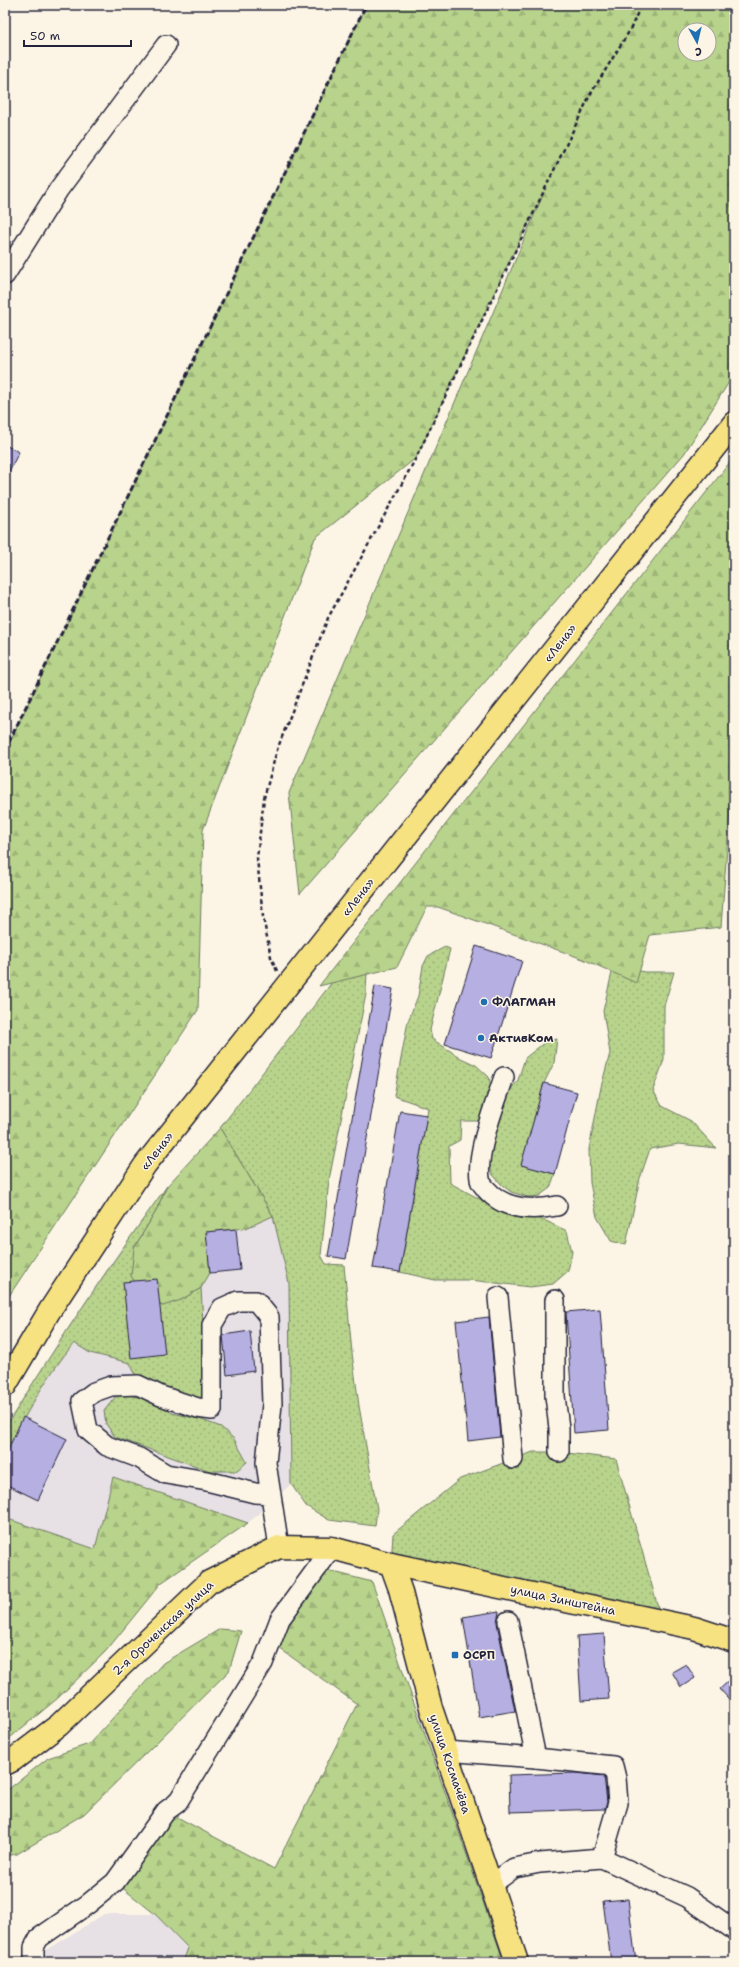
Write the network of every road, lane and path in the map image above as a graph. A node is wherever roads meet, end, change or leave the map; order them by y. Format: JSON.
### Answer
{"nodes":[{"id":1,"x":641,"y":5,"type":"edge"},
{"id":2,"x":166,"y":45,"type":"dead end"},
{"id":3,"x":5,"y":275,"type":"edge"},
{"id":4,"x":734,"y":423,"type":"edge"},
{"id":5,"x":285,"y":990,"type":"junction"},
{"id":6,"x":504,"y":1077,"type":"dead end"},
{"id":7,"x":557,"y":1206,"type":"dead end"},
{"id":8,"x":498,"y":1297,"type":"dead end"},
{"id":9,"x":555,"y":1300,"type":"dead end"},
{"id":10,"x":5,"y":1386,"type":"edge"},
{"id":11,"x":559,"y":1452,"type":"dead end"},
{"id":12,"x":513,"y":1459,"type":"dead end"},
{"id":13,"x":271,"y":1494,"type":"junction"},
{"id":14,"x":279,"y":1547,"type":"junction"},
{"id":15,"x":332,"y":1548,"type":"junction"},
{"id":16,"x":390,"y":1564,"type":"junction"},
{"id":17,"x":508,"y":1621,"type":"dead end"},
{"id":18,"x":734,"y":1641,"type":"edge"},
{"id":19,"x":446,"y":1751,"type":"junction"},
{"id":20,"x":536,"y":1758,"type":"junction"},
{"id":21,"x":5,"y":1764,"type":"edge"},
{"id":22,"x":602,"y":1858,"type":"junction"},
{"id":23,"x":491,"y":1885,"type":"junction"},
{"id":24,"x":734,"y":1930,"type":"edge"},
{"id":25,"x":34,"y":1962,"type":"edge"},
{"id":26,"x":517,"y":1962,"type":"edge"}],
"edges":[{"from":1,"to":5,"type":"path"},
{"from":2,"to":3,"type":"lane"},
{"from":4,"to":5,"type":"main road","name":"«Лена»"},
{"from":5,"to":10,"type":"main road","name":"«Лена»"},
{"from":6,"to":7,"type":"lane"},
{"from":8,"to":12,"type":"lane"},
{"from":9,"to":11,"type":"lane"},
{"from":13,"to":13,"type":"lane"},
{"from":13,"to":14,"type":"lane"},
{"from":14,"to":15,"type":"main road","name":"2-я Ороченская улица"},
{"from":14,"to":21,"type":"main road","name":"2-я Ороченская улица"},
{"from":15,"to":16,"type":"main road","name":"2-я Ороченская улица"},
{"from":15,"to":25,"type":"lane"},
{"from":16,"to":18,"type":"main road","name":"улица Зинштейна"},
{"from":16,"to":19,"type":"main road","name":"улица Космачёва"},
{"from":17,"to":20,"type":"lane"},
{"from":19,"to":20,"type":"lane"},
{"from":19,"to":23,"type":"main road","name":"улица Космачёва"},
{"from":20,"to":22,"type":"lane"},
{"from":22,"to":23,"type":"lane"},
{"from":22,"to":24,"type":"lane"},
{"from":23,"to":26,"type":"main road","name":"улица Космачёва"}]}
